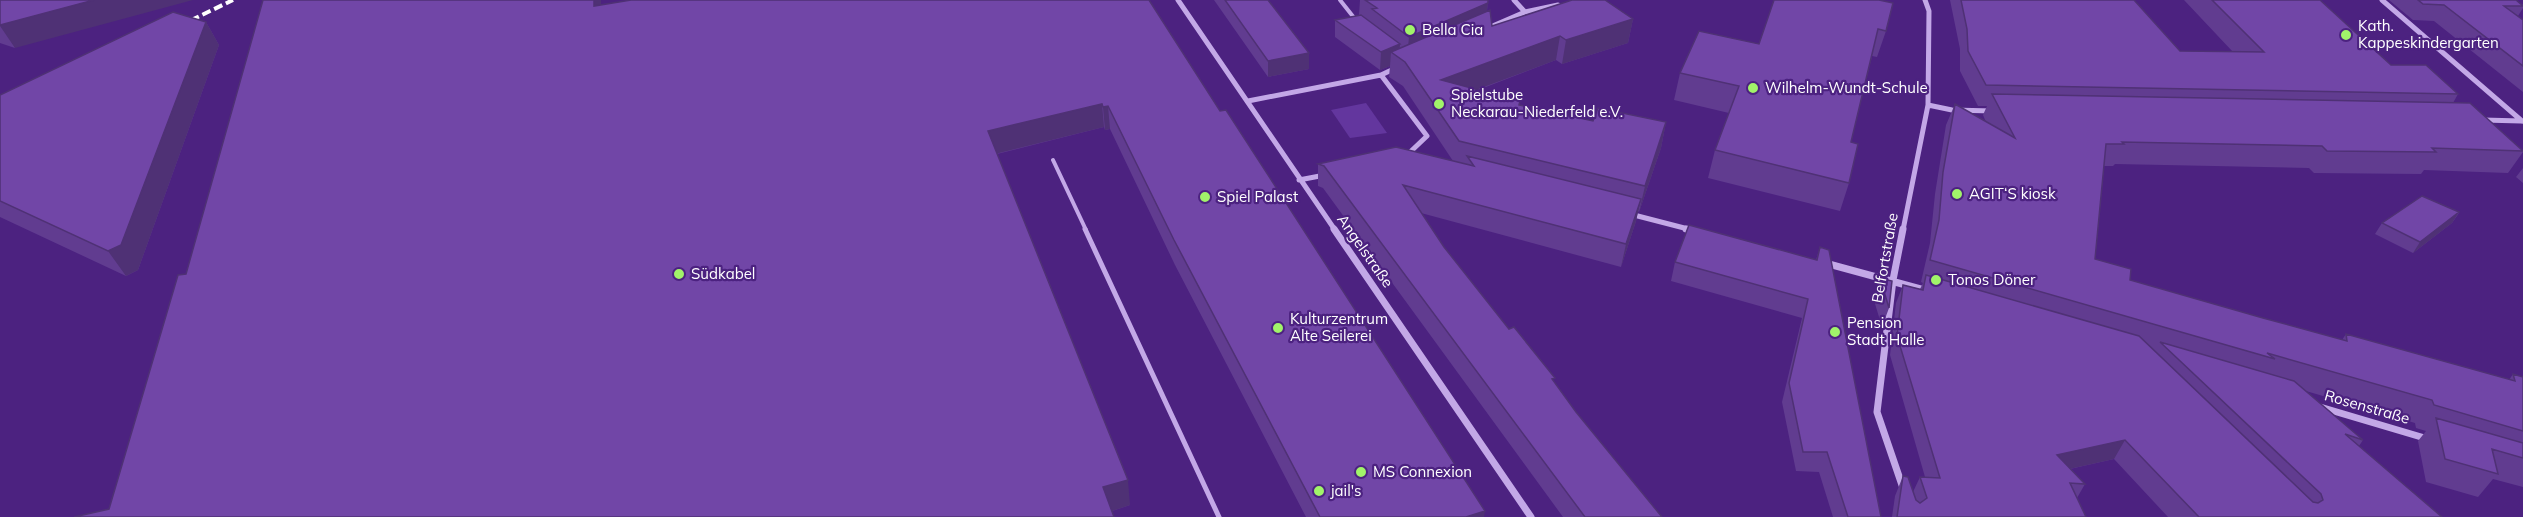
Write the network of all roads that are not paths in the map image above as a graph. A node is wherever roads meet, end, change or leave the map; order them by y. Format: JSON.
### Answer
{"nodes":[{"id":1,"x":1178,"y":0,"type":"edge"},
{"id":2,"x":1340,"y":0,"type":"edge"},
{"id":3,"x":1514,"y":0,"type":"edge"},
{"id":4,"x":1925,"y":0,"type":"edge"},
{"id":5,"x":2382,"y":0,"type":"edge"},
{"id":6,"x":1566,"y":4,"type":"edge"},
{"id":7,"x":1525,"y":12,"type":"junction"},
{"id":8,"x":1359,"y":23,"type":"edge"},
{"id":9,"x":1482,"y":30,"type":"edge"},
{"id":10,"x":1398,"y":67,"type":"edge"},
{"id":11,"x":1381,"y":75,"type":"junction"},
{"id":12,"x":1248,"y":101,"type":"junction"},
{"id":13,"x":1928,"y":105,"type":"junction"},
{"id":14,"x":1999,"y":111,"type":"edge"},
{"id":15,"x":2474,"y":120,"type":"edge"},
{"id":16,"x":2522,"y":121,"type":"edge"},
{"id":17,"x":1053,"y":160,"type":"dead end"},
{"id":18,"x":1415,"y":161,"type":"edge"},
{"id":19,"x":1334,"y":173,"type":"edge"},
{"id":20,"x":1299,"y":180,"type":"junction"},
{"id":21,"x":1620,"y":212,"type":"edge"},
{"id":22,"x":1700,"y":232,"type":"edge"},
{"id":23,"x":1814,"y":260,"type":"edge"},
{"id":24,"x":1893,"y":280,"type":"junction"},
{"id":25,"x":1939,"y":294,"type":"edge"},
{"id":26,"x":2310,"y":404,"type":"edge"},
{"id":27,"x":2433,"y":440,"type":"dead end"},
{"id":28,"x":1905,"y":496,"type":"edge"},
{"id":29,"x":1219,"y":517,"type":"edge"},
{"id":30,"x":1531,"y":517,"type":"edge"}],
"edges":[{"from":1,"to":12,"type":"street","name":"Angelstraße"},
{"from":2,"to":8,"type":"lane"},
{"from":3,"to":7,"type":"street"},
{"from":4,"to":13,"type":"street","name":"Belfortstraße"},
{"from":5,"to":16,"type":"street"},
{"from":6,"to":7,"type":"street"},
{"from":7,"to":9,"type":"street"},
{"from":10,"to":11,"type":"street"},
{"from":11,"to":12,"type":"street"},
{"from":11,"to":18,"type":"street"},
{"from":12,"to":20,"type":"street","name":"Angelstraße"},
{"from":13,"to":14,"type":"street"},
{"from":13,"to":24,"type":"street","name":"Belfortstraße"},
{"from":15,"to":16,"type":"street"},
{"from":17,"to":29,"type":"lane"},
{"from":19,"to":20,"type":"street"},
{"from":20,"to":30,"type":"street","name":"Angelstraße"},
{"from":21,"to":22,"type":"street"},
{"from":23,"to":24,"type":"street"},
{"from":24,"to":25,"type":"street"},
{"from":24,"to":28,"type":"street","name":"Belfortstraße"},
{"from":26,"to":27,"type":"street","name":"Rosenstraße"}]}
